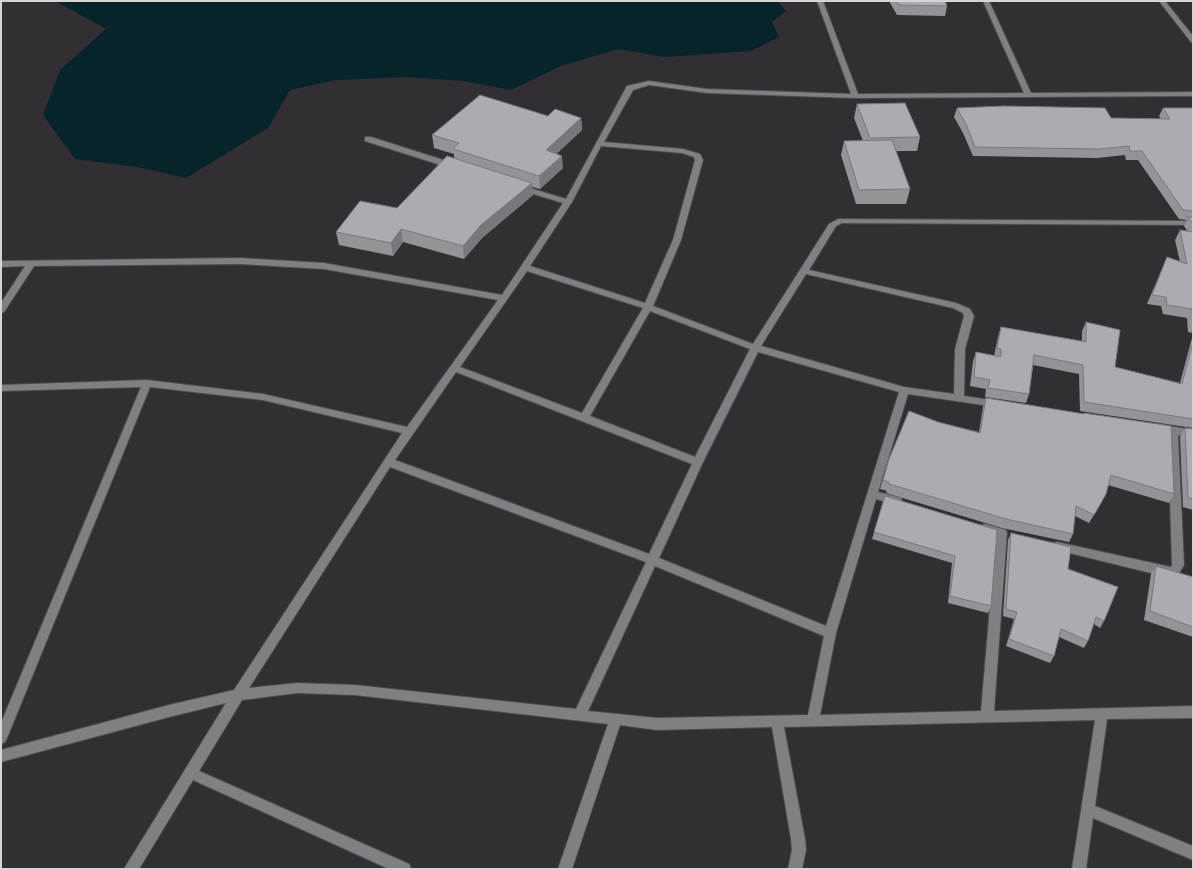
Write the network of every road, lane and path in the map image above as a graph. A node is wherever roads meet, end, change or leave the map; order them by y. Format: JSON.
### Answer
{"nodes":[{"id":1,"x":820,"y":1,"type":"edge"},
{"id":2,"x":986,"y":1,"type":"edge"},
{"id":3,"x":1162,"y":1,"type":"edge"},
{"id":4,"x":1193,"y":41,"type":"edge"},
{"id":5,"x":1028,"y":94,"type":"junction"},
{"id":6,"x":1193,"y":94,"type":"edge"},
{"id":7,"x":855,"y":96,"type":"junction"},
{"id":8,"x":368,"y":139,"type":"dead end"},
{"id":9,"x":599,"y":144,"type":"junction"},
{"id":10,"x":464,"y":170,"type":"edge"},
{"id":11,"x":509,"y":184,"type":"edge"},
{"id":12,"x":568,"y":202,"type":"junction"},
{"id":13,"x":1193,"y":223,"type":"edge"},
{"id":14,"x":1,"y":264,"type":"edge"},
{"id":15,"x":31,"y":264,"type":"junction"},
{"id":16,"x":524,"y":267,"type":"junction"},
{"id":17,"x":803,"y":271,"type":"junction"},
{"id":18,"x":504,"y":298,"type":"junction"},
{"id":19,"x":648,"y":307,"type":"junction"},
{"id":20,"x":1,"y":310,"type":"edge"},
{"id":21,"x":755,"y":348,"type":"junction"},
{"id":22,"x":454,"y":368,"type":"junction"},
{"id":23,"x":147,"y":383,"type":"junction"},
{"id":24,"x":1,"y":388,"type":"edge"},
{"id":25,"x":904,"y":390,"type":"junction"},
{"id":26,"x":959,"y":398,"type":"junction"},
{"id":27,"x":1005,"y":405,"type":"edge"},
{"id":28,"x":584,"y":418,"type":"junction"},
{"id":29,"x":1150,"y":427,"type":"edge"},
{"id":30,"x":1173,"y":430,"type":"junction"},
{"id":31,"x":408,"y":431,"type":"junction"},
{"id":32,"x":1193,"y":434,"type":"edge"},
{"id":33,"x":388,"y":462,"type":"junction"},
{"id":34,"x":698,"y":462,"type":"junction"},
{"id":35,"x":872,"y":494,"type":"junction"},
{"id":36,"x":910,"y":505,"type":"edge"},
{"id":37,"x":971,"y":524,"type":"edge"},
{"id":38,"x":1047,"y":544,"type":"edge"},
{"id":39,"x":652,"y":560,"type":"junction"},
{"id":40,"x":1174,"y":572,"type":"junction"},
{"id":41,"x":1187,"y":576,"type":"edge"},
{"id":42,"x":830,"y":633,"type":"junction"},
{"id":43,"x":238,"y":695,"type":"junction"},
{"id":44,"x":1193,"y":712,"type":"edge"},
{"id":45,"x":1102,"y":714,"type":"junction"},
{"id":46,"x":580,"y":715,"type":"junction"},
{"id":47,"x":987,"y":717,"type":"junction"},
{"id":48,"x":616,"y":720,"type":"junction"},
{"id":49,"x":813,"y":721,"type":"junction"},
{"id":50,"x":777,"y":722,"type":"junction"},
{"id":51,"x":1,"y":738,"type":"edge"},
{"id":52,"x":1,"y":756,"type":"edge"},
{"id":53,"x":190,"y":773,"type":"junction"},
{"id":54,"x":1088,"y":809,"type":"junction"},
{"id":55,"x":1193,"y":853,"type":"edge"},
{"id":56,"x":131,"y":869,"type":"edge"},
{"id":57,"x":404,"y":869,"type":"edge"},
{"id":58,"x":565,"y":869,"type":"edge"},
{"id":59,"x":795,"y":869,"type":"edge"},
{"id":60,"x":1079,"y":869,"type":"edge"}],
"edges":[{"from":1,"to":7,"type":"street"},
{"from":2,"to":5,"type":"street"},
{"from":3,"to":4,"type":"street"},
{"from":5,"to":6,"type":"street"},
{"from":5,"to":7,"type":"street"},
{"from":7,"to":9,"type":"street"},
{"from":8,"to":10,"type":"street"},
{"from":9,"to":12,"type":"street"},
{"from":9,"to":19,"type":"street"},
{"from":11,"to":12,"type":"street"},
{"from":12,"to":16,"type":"street"},
{"from":13,"to":17,"type":"street"},
{"from":14,"to":15,"type":"street"},
{"from":15,"to":18,"type":"street"},
{"from":15,"to":20,"type":"street"},
{"from":16,"to":18,"type":"street"},
{"from":16,"to":19,"type":"street"},
{"from":17,"to":21,"type":"street"},
{"from":17,"to":26,"type":"street"},
{"from":18,"to":22,"type":"street"},
{"from":19,"to":21,"type":"street"},
{"from":19,"to":28,"type":"street"},
{"from":21,"to":25,"type":"street"},
{"from":21,"to":34,"type":"street"},
{"from":22,"to":28,"type":"street"},
{"from":22,"to":31,"type":"street"},
{"from":23,"to":24,"type":"street"},
{"from":23,"to":31,"type":"street"},
{"from":23,"to":51,"type":"street"},
{"from":25,"to":26,"type":"street"},
{"from":25,"to":35,"type":"street"},
{"from":26,"to":27,"type":"street"},
{"from":28,"to":34,"type":"street"},
{"from":29,"to":30,"type":"street"},
{"from":30,"to":32,"type":"street"},
{"from":30,"to":40,"type":"street"},
{"from":31,"to":33,"type":"street"},
{"from":33,"to":39,"type":"street"},
{"from":33,"to":43,"type":"street"},
{"from":34,"to":39,"type":"street"},
{"from":35,"to":36,"type":"street"},
{"from":35,"to":42,"type":"street"},
{"from":37,"to":47,"type":"street"},
{"from":38,"to":40,"type":"street"},
{"from":39,"to":42,"type":"street"},
{"from":39,"to":46,"type":"street"},
{"from":40,"to":41,"type":"street"},
{"from":42,"to":49,"type":"street"},
{"from":43,"to":46,"type":"street"},
{"from":43,"to":52,"type":"street"},
{"from":43,"to":53,"type":"street"},
{"from":44,"to":45,"type":"street"},
{"from":45,"to":47,"type":"street"},
{"from":45,"to":54,"type":"street"},
{"from":46,"to":48,"type":"street"},
{"from":47,"to":49,"type":"street"},
{"from":48,"to":50,"type":"street"},
{"from":48,"to":58,"type":"street"},
{"from":49,"to":50,"type":"street"},
{"from":50,"to":59,"type":"street"},
{"from":53,"to":56,"type":"street"},
{"from":53,"to":57,"type":"street"},
{"from":54,"to":55,"type":"street"},
{"from":54,"to":60,"type":"street"}]}
